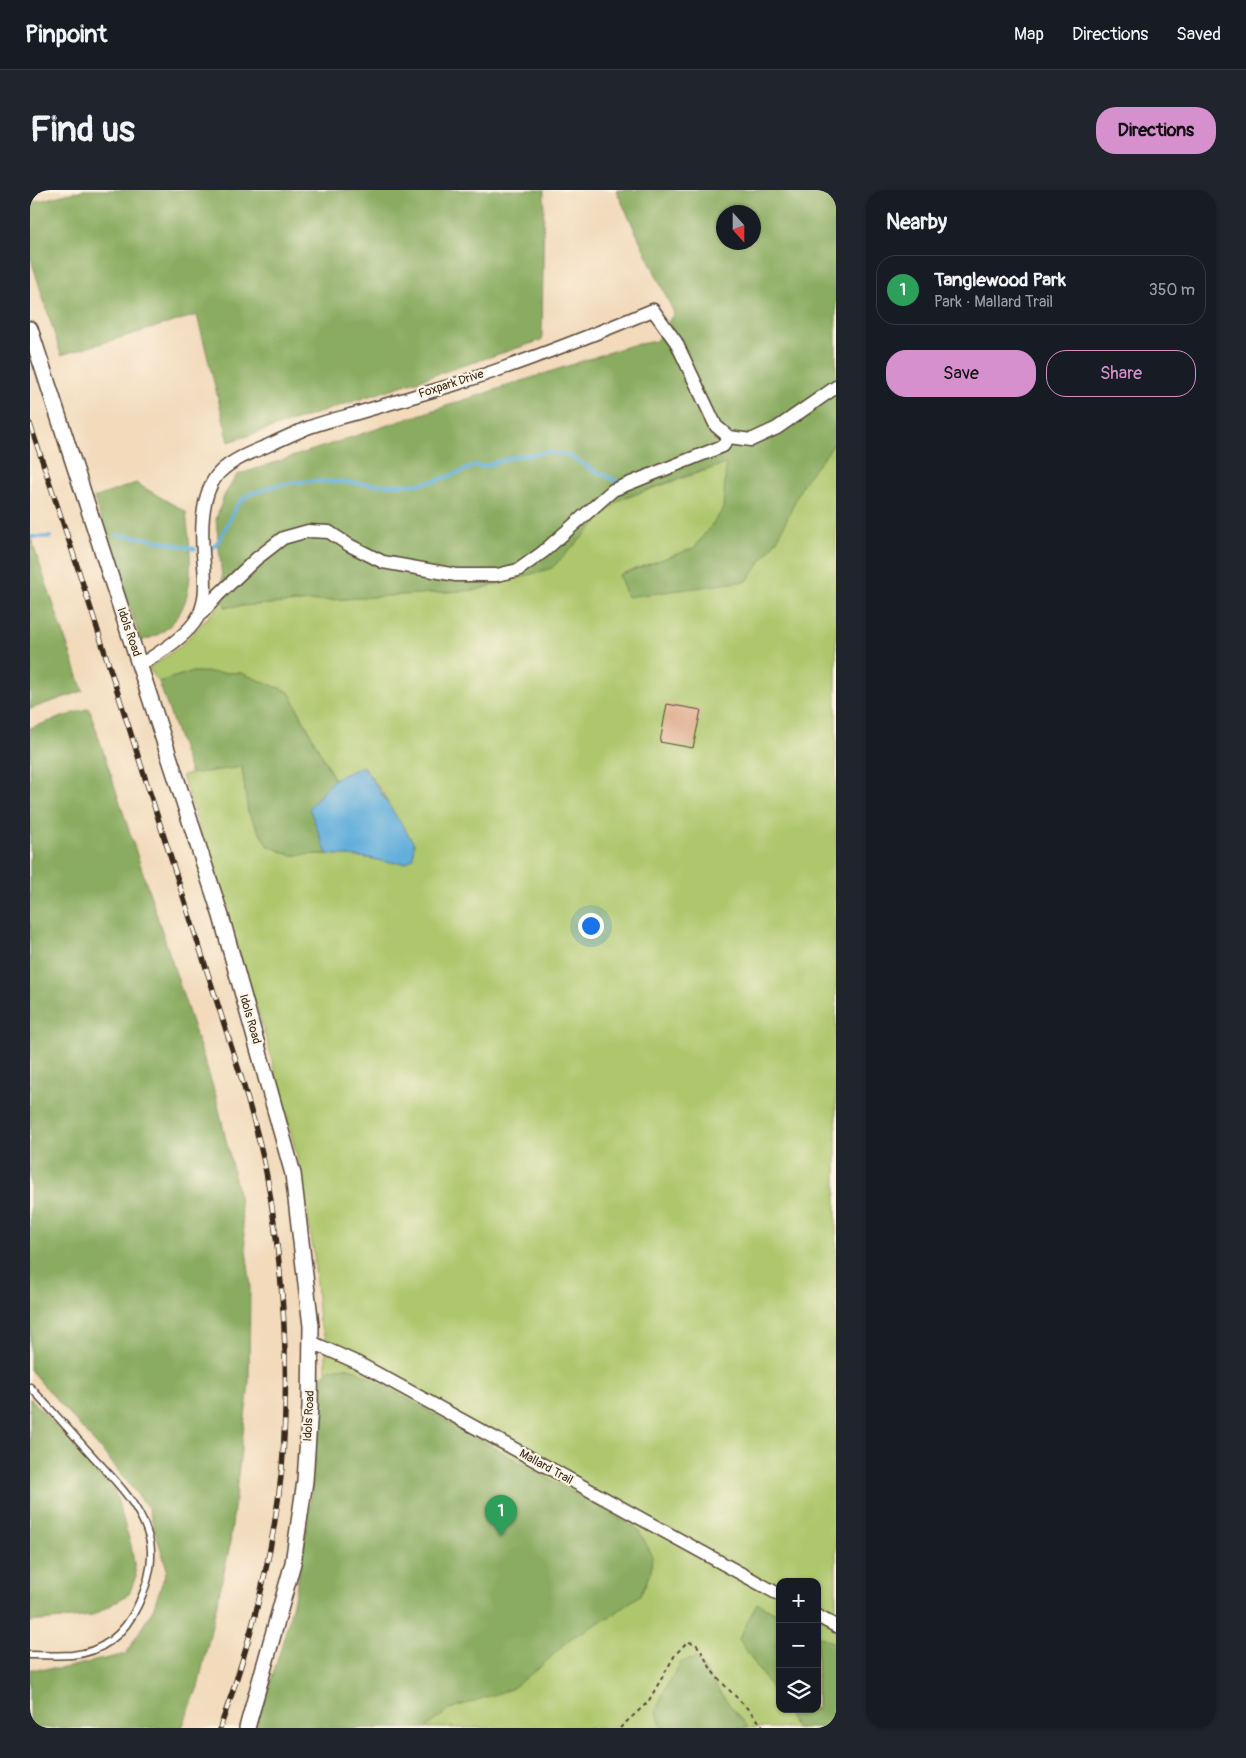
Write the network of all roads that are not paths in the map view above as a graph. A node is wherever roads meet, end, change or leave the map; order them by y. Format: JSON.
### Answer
{"nodes":[{"id":1,"x":30,"y":329,"type":"edge"},
{"id":2,"x":836,"y":387,"type":"edge"},
{"id":3,"x":729,"y":438,"type":"junction"},
{"id":4,"x":194,"y":623,"type":"junction"},
{"id":5,"x":140,"y":664,"type":"junction"},
{"id":6,"x":311,"y":1342,"type":"junction"},
{"id":7,"x":30,"y":1387,"type":"edge"},
{"id":8,"x":776,"y":1593,"type":"edge"},
{"id":9,"x":821,"y":1618,"type":"edge"},
{"id":10,"x":836,"y":1626,"type":"edge"},
{"id":11,"x":30,"y":1655,"type":"edge"},
{"id":12,"x":247,"y":1728,"type":"edge"}],
"edges":[{"from":1,"to":5,"type":"street","name":"Idols Road"},
{"from":2,"to":3,"type":"street"},
{"from":3,"to":4,"type":"street"},
{"from":3,"to":4,"type":"street","name":"Foxpark Drive"},
{"from":4,"to":5,"type":"street","name":"Foxpark Drive"},
{"from":5,"to":6,"type":"street","name":"Idols Road"},
{"from":6,"to":8,"type":"street","name":"Mallard Trail"},
{"from":6,"to":12,"type":"street","name":"Idols Road"},
{"from":7,"to":11,"type":"lane"},
{"from":9,"to":10,"type":"street"}]}
